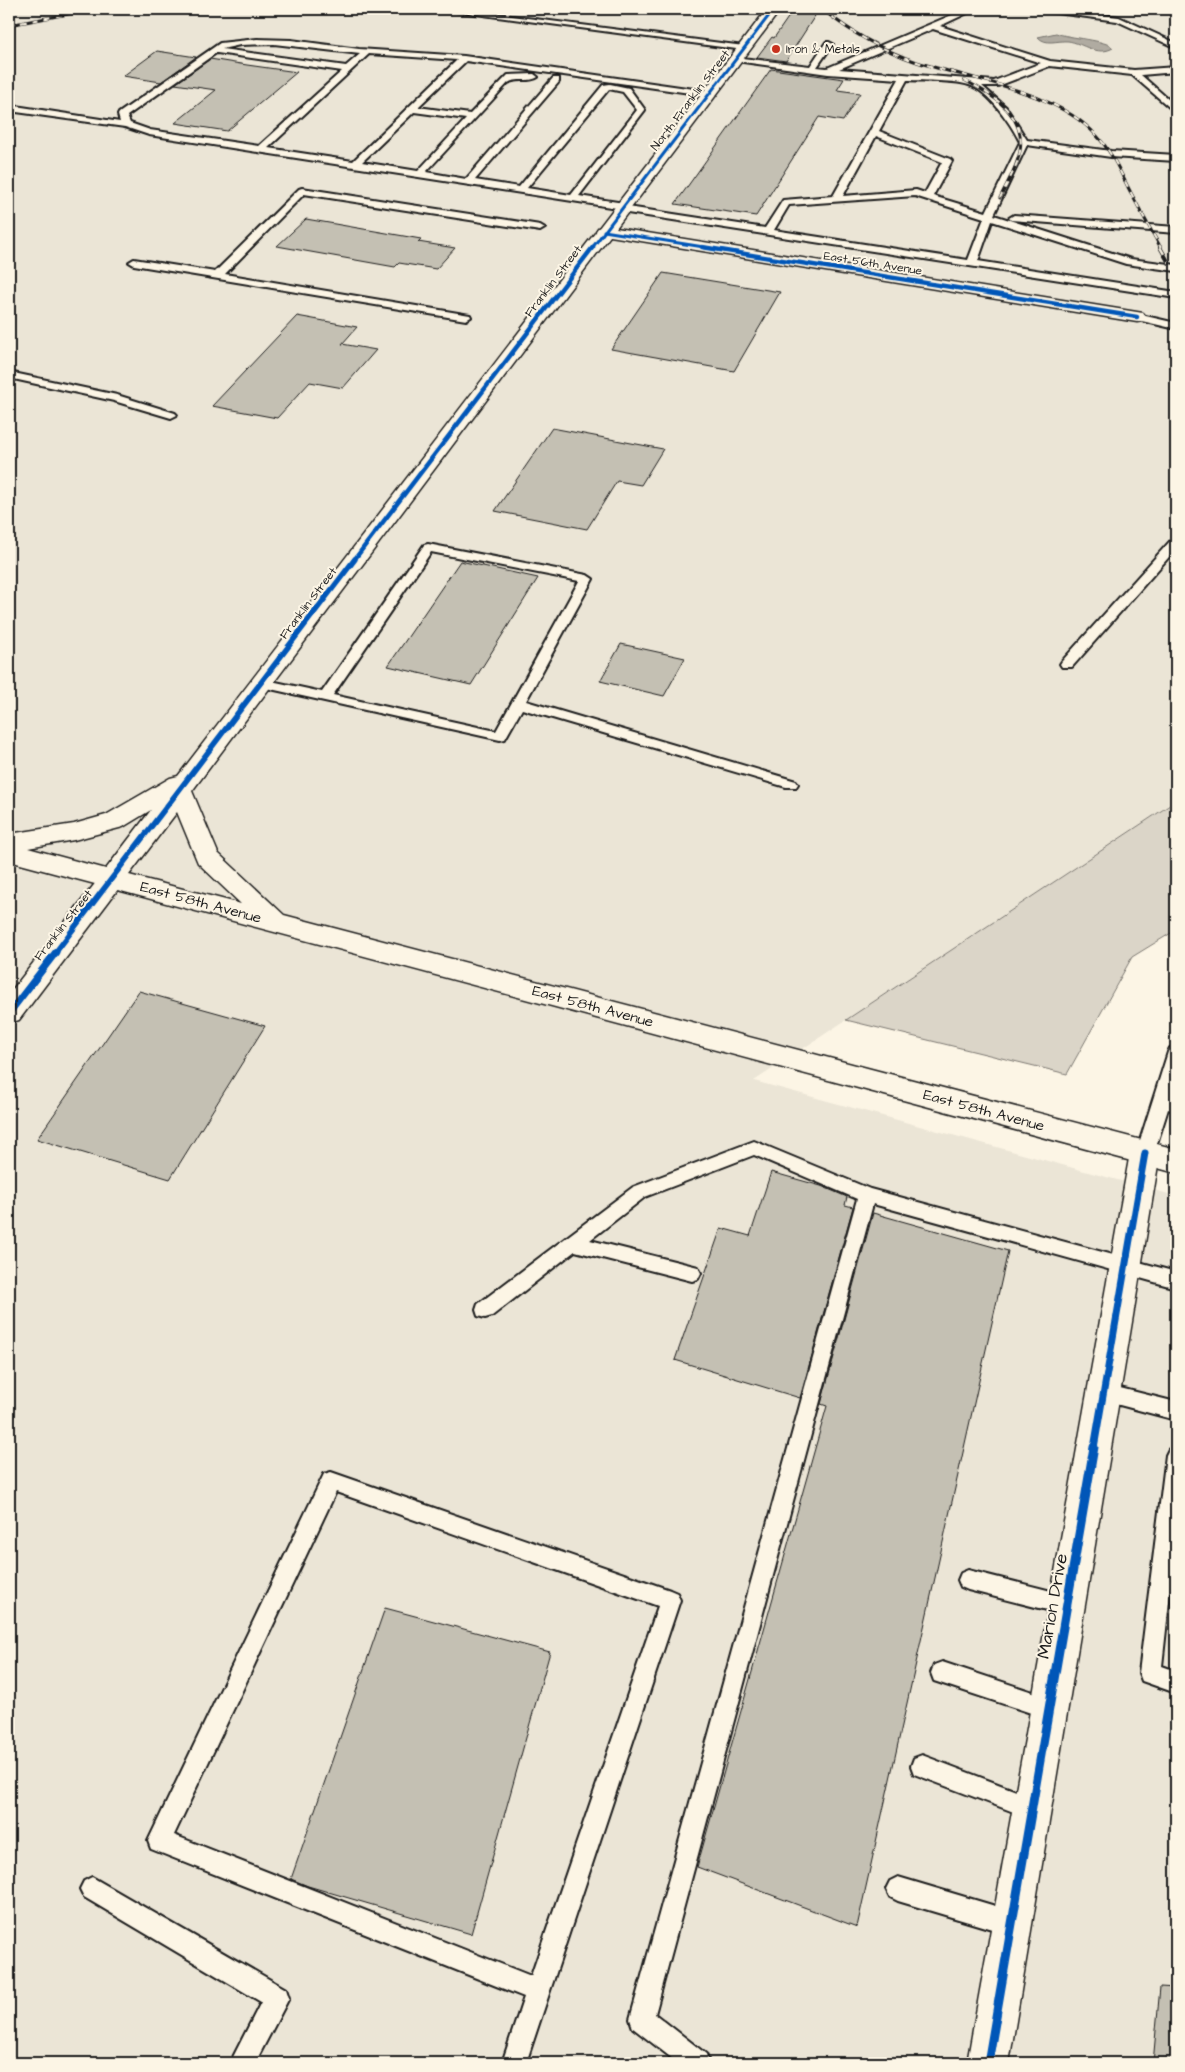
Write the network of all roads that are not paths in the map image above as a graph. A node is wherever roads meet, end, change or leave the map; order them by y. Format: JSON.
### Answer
{"nodes":[{"id":1,"x":462,"y":9,"type":"edge"},
{"id":2,"x":774,"y":9,"type":"edge"},
{"id":3,"x":972,"y":9,"type":"edge"},
{"id":4,"x":1042,"y":9,"type":"edge"},
{"id":5,"x":932,"y":26,"type":"junction"},
{"id":6,"x":829,"y":44,"type":"dead end"},
{"id":7,"x":1176,"y":46,"type":"edge"},
{"id":8,"x":215,"y":51,"type":"junction"},
{"id":9,"x":368,"y":51,"type":"junction"},
{"id":10,"x":740,"y":53,"type":"junction"},
{"id":11,"x":464,"y":58,"type":"junction"},
{"id":12,"x":1049,"y":63,"type":"junction"},
{"id":13,"x":348,"y":69,"type":"junction"},
{"id":14,"x":812,"y":69,"type":"junction"},
{"id":15,"x":1176,"y":69,"type":"edge"},
{"id":16,"x":828,"y":71,"type":"junction"},
{"id":17,"x":1134,"y":74,"type":"junction"},
{"id":18,"x":904,"y":77,"type":"junction"},
{"id":19,"x":556,"y":80,"type":"junction"},
{"id":20,"x":972,"y":82,"type":"junction"},
{"id":21,"x":606,"y":87,"type":"junction"},
{"id":22,"x":708,"y":94,"type":"junction"},
{"id":23,"x":9,"y":108,"type":"edge"},
{"id":24,"x":412,"y":109,"type":"junction"},
{"id":25,"x":1176,"y":110,"type":"edge"},
{"id":26,"x":472,"y":118,"type":"junction"},
{"id":27,"x":126,"y":125,"type":"junction"},
{"id":28,"x":874,"y":132,"type":"junction"},
{"id":29,"x":1024,"y":142,"type":"junction"},
{"id":30,"x":260,"y":149,"type":"junction"},
{"id":31,"x":1176,"y":158,"type":"edge"},
{"id":32,"x":355,"y":164,"type":"junction"},
{"id":33,"x":420,"y":174,"type":"junction"},
{"id":34,"x":468,"y":182,"type":"junction"},
{"id":35,"x":520,"y":190,"type":"junction"},
{"id":36,"x":928,"y":197,"type":"junction"},
{"id":37,"x":573,"y":198,"type":"junction"},
{"id":38,"x":836,"y":199,"type":"junction"},
{"id":39,"x":622,"y":207,"type":"junction"},
{"id":40,"x":989,"y":216,"type":"junction"},
{"id":41,"x":540,"y":228,"type":"dead end"},
{"id":42,"x":1176,"y":230,"type":"edge"},
{"id":43,"x":604,"y":231,"type":"junction"},
{"id":44,"x":768,"y":232,"type":"junction"},
{"id":45,"x":134,"y":262,"type":"dead end"},
{"id":46,"x":972,"y":263,"type":"junction"},
{"id":47,"x":1176,"y":268,"type":"edge"},
{"id":48,"x":217,"y":276,"type":"junction"},
{"id":49,"x":1176,"y":295,"type":"edge"},
{"id":50,"x":466,"y":317,"type":"dead end"},
{"id":51,"x":1137,"y":317,"type":"joint"},
{"id":52,"x":1176,"y":326,"type":"edge"},
{"id":53,"x":9,"y":375,"type":"edge"},
{"id":54,"x":171,"y":415,"type":"dead end"},
{"id":55,"x":1176,"y":542,"type":"edge"},
{"id":56,"x":1067,"y":664,"type":"dead end"},
{"id":57,"x":262,"y":683,"type":"junction"},
{"id":58,"x":325,"y":697,"type":"junction"},
{"id":59,"x":518,"y":703,"type":"junction"},
{"id":60,"x":185,"y":783,"type":"junction"},
{"id":61,"x":792,"y":784,"type":"dead end"},
{"id":62,"x":9,"y":842,"type":"edge"},
{"id":63,"x":9,"y":852,"type":"edge"},
{"id":64,"x":113,"y":878,"type":"junction"},
{"id":65,"x":276,"y":922,"type":"junction"},
{"id":66,"x":9,"y":1013,"type":"edge"},
{"id":67,"x":1176,"y":1052,"type":"edge"},
{"id":68,"x":1169,"y":1103,"type":"edge"},
{"id":69,"x":1161,"y":1157,"type":"edge"},
{"id":70,"x":867,"y":1195,"type":"junction"},
{"id":71,"x":574,"y":1242,"type":"junction"},
{"id":72,"x":1126,"y":1266,"type":"junction"},
{"id":73,"x":692,"y":1273,"type":"dead end"},
{"id":74,"x":1176,"y":1280,"type":"edge"},
{"id":75,"x":485,"y":1310,"type":"dead end"},
{"id":76,"x":1104,"y":1393,"type":"junction"},
{"id":77,"x":1176,"y":1411,"type":"edge"},
{"id":78,"x":1176,"y":1455,"type":"edge"},
{"id":79,"x":968,"y":1580,"type":"dead end"},
{"id":80,"x":1067,"y":1605,"type":"junction"},
{"id":81,"x":942,"y":1673,"type":"dead end"},
{"id":82,"x":1176,"y":1682,"type":"edge"},
{"id":83,"x":1049,"y":1708,"type":"junction"},
{"id":84,"x":922,"y":1766,"type":"dead end"},
{"id":85,"x":1032,"y":1808,"type":"junction"},
{"id":86,"x":898,"y":1888,"type":"dead end"},
{"id":87,"x":92,"y":1889,"type":"dead end"},
{"id":88,"x":1012,"y":1922,"type":"junction"},
{"id":89,"x":538,"y":1990,"type":"junction"},
{"id":90,"x":242,"y":2063,"type":"edge"},
{"id":91,"x":514,"y":2063,"type":"edge"},
{"id":92,"x":697,"y":2063,"type":"edge"},
{"id":93,"x":988,"y":2063,"type":"edge"}],
"edges":[{"from":1,"to":10,"type":"lane"},
{"from":2,"to":10,"type":"street","name":"North Franklin Street"},
{"from":3,"to":5,"type":"lane"},
{"from":4,"to":7,"type":"lane"},
{"from":5,"to":12,"type":"lane"},
{"from":5,"to":16,"type":"lane"},
{"from":6,"to":14,"type":"lane"},
{"from":8,"to":9,"type":"lane"},
{"from":8,"to":13,"type":"lane"},
{"from":8,"to":27,"type":"lane"},
{"from":9,"to":11,"type":"lane"},
{"from":9,"to":13,"type":"lane"},
{"from":10,"to":14,"type":"lane"},
{"from":10,"to":22,"type":"street","name":"North Franklin Street"},
{"from":11,"to":22,"type":"lane"},
{"from":11,"to":24,"type":"lane"},
{"from":12,"to":17,"type":"lane"},
{"from":12,"to":20,"type":"lane"},
{"from":13,"to":30,"type":"lane"},
{"from":14,"to":16,"type":"lane"},
{"from":15,"to":17,"type":"lane"},
{"from":16,"to":18,"type":"lane"},
{"from":17,"to":25,"type":"lane"},
{"from":18,"to":20,"type":"lane"},
{"from":18,"to":28,"type":"lane"},
{"from":19,"to":21,"type":"lane"},
{"from":19,"to":26,"type":"lane"},
{"from":19,"to":34,"type":"lane"},
{"from":20,"to":29,"type":"lane"},
{"from":21,"to":35,"type":"lane"},
{"from":21,"to":37,"type":"lane"},
{"from":22,"to":39,"type":"street","name":"North Franklin Street"},
{"from":23,"to":27,"type":"lane"},
{"from":24,"to":26,"type":"lane"},
{"from":24,"to":32,"type":"lane"},
{"from":26,"to":33,"type":"lane"},
{"from":27,"to":30,"type":"lane"},
{"from":28,"to":36,"type":"lane"},
{"from":28,"to":38,"type":"lane"},
{"from":29,"to":31,"type":"lane"},
{"from":29,"to":40,"type":"lane"},
{"from":30,"to":32,"type":"lane"},
{"from":32,"to":33,"type":"lane"},
{"from":33,"to":34,"type":"lane"},
{"from":34,"to":35,"type":"lane"},
{"from":35,"to":37,"type":"lane"},
{"from":36,"to":38,"type":"lane"},
{"from":36,"to":40,"type":"lane"},
{"from":37,"to":39,"type":"lane"},
{"from":38,"to":44,"type":"lane"},
{"from":39,"to":43,"type":"street","name":"Franklin Street"},
{"from":39,"to":44,"type":"lane"},
{"from":40,"to":42,"type":"lane"},
{"from":40,"to":46,"type":"lane"},
{"from":40,"to":47,"type":"lane"},
{"from":41,"to":48,"type":"lane"},
{"from":43,"to":51,"type":"street","name":"East 56th Avenue"},
{"from":43,"to":57,"type":"street","name":"Franklin Street"},
{"from":44,"to":46,"type":"lane"},
{"from":45,"to":48,"type":"lane"},
{"from":46,"to":49,"type":"lane"},
{"from":48,"to":50,"type":"lane"},
{"from":51,"to":52,"type":"lane"},
{"from":53,"to":54,"type":"lane"},
{"from":55,"to":56,"type":"lane"},
{"from":57,"to":58,"type":"lane"},
{"from":57,"to":60,"type":"street","name":"Franklin Street"},
{"from":58,"to":59,"type":"lane"},
{"from":58,"to":59,"type":"lane"},
{"from":59,"to":61,"type":"lane"},
{"from":60,"to":62,"type":"street"},
{"from":60,"to":64,"type":"street","name":"Franklin Street"},
{"from":60,"to":65,"type":"street"},
{"from":63,"to":64,"type":"street","name":"East 58th Avenue"},
{"from":64,"to":65,"type":"street","name":"East 58th Avenue"},
{"from":64,"to":66,"type":"street","name":"Franklin Street"},
{"from":65,"to":69,"type":"street","name":"East 58th Avenue"},
{"from":67,"to":68,"type":"lane"},
{"from":68,"to":69,"type":"lane"},
{"from":69,"to":72,"type":"street","name":"Marion Drive"},
{"from":70,"to":71,"type":"lane"},
{"from":70,"to":72,"type":"lane"},
{"from":70,"to":92,"type":"lane"},
{"from":71,"to":73,"type":"lane"},
{"from":71,"to":75,"type":"lane"},
{"from":72,"to":74,"type":"lane"},
{"from":72,"to":76,"type":"street","name":"Marion Drive"},
{"from":76,"to":77,"type":"lane"},
{"from":76,"to":80,"type":"street","name":"Marion Drive"},
{"from":78,"to":82,"type":"lane"},
{"from":79,"to":80,"type":"lane"},
{"from":80,"to":83,"type":"street","name":"Marion Drive"},
{"from":81,"to":83,"type":"lane"},
{"from":83,"to":85,"type":"street","name":"Marion Drive"},
{"from":84,"to":85,"type":"lane"},
{"from":85,"to":88,"type":"street","name":"Marion Drive"},
{"from":86,"to":88,"type":"lane"},
{"from":87,"to":90,"type":"lane"},
{"from":88,"to":93,"type":"street","name":"Marion Drive"},
{"from":89,"to":89,"type":"lane"},
{"from":89,"to":91,"type":"lane"}]}
